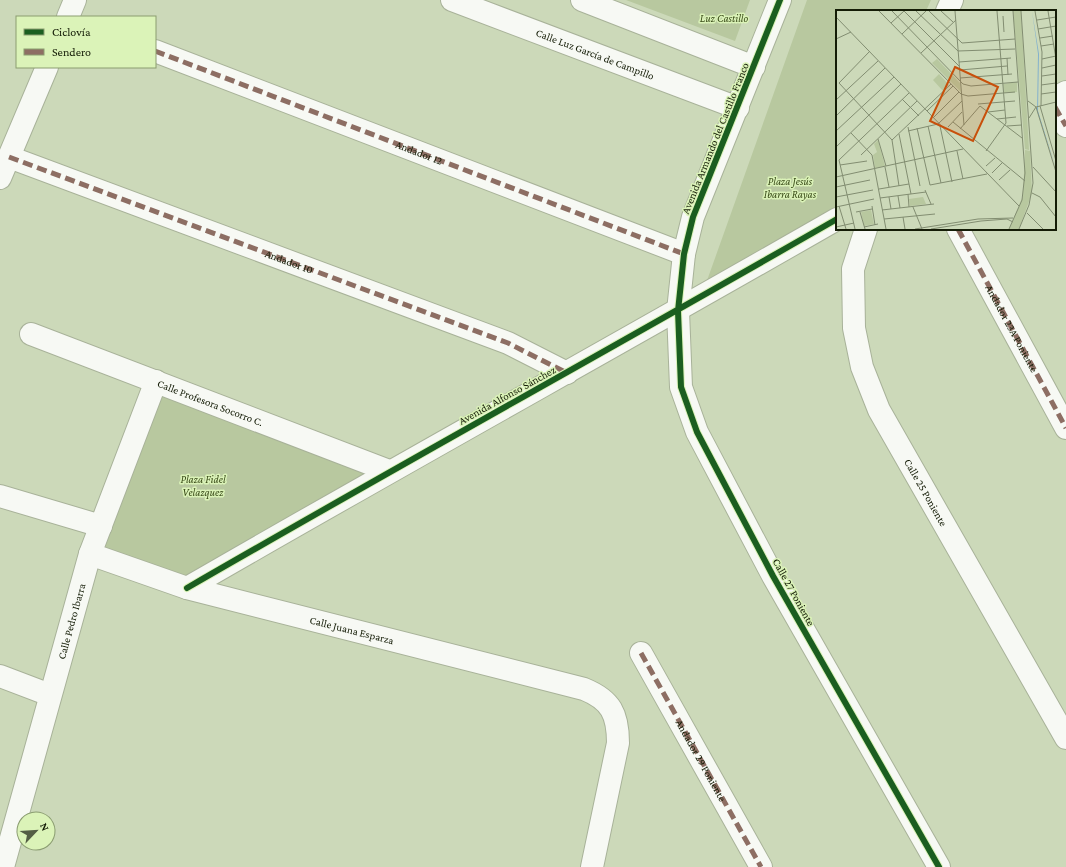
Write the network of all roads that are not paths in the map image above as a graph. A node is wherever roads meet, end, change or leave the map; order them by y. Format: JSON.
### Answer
{"nodes":[{"id":1,"x":76,"y":0,"type":"edge"},
{"id":2,"x":452,"y":0,"type":"edge"},
{"id":3,"x":582,"y":0,"type":"edge"},
{"id":4,"x":780,"y":0,"type":"edge"},
{"id":5,"x":952,"y":0,"type":"edge"},
{"id":6,"x":947,"y":10,"type":"edge"},
{"id":7,"x":68,"y":16,"type":"edge"},
{"id":8,"x":156,"y":51,"type":"edge"},
{"id":9,"x":754,"y":67,"type":"junction"},
{"id":10,"x":46,"y":68,"type":"edge"},
{"id":11,"x":1066,"y":92,"type":"edge"},
{"id":12,"x":1056,"y":97,"type":"edge"},
{"id":13,"x":738,"y":108,"type":"junction"},
{"id":14,"x":1056,"y":109,"type":"edge"},
{"id":15,"x":1066,"y":126,"type":"edge"},
{"id":16,"x":5,"y":151,"type":"edge"},
{"id":17,"x":0,"y":178,"type":"edge"},
{"id":18,"x":836,"y":220,"type":"edge"},
{"id":19,"x":866,"y":230,"type":"edge"},
{"id":20,"x":959,"y":230,"type":"edge"},
{"id":21,"x":684,"y":254,"type":"junction"},
{"id":22,"x":678,"y":311,"type":"junction"},
{"id":23,"x":31,"y":334,"type":"dead end"},
{"id":24,"x":567,"y":373,"type":"junction"},
{"id":25,"x":156,"y":380,"type":"junction"},
{"id":26,"x":1066,"y":428,"type":"edge"},
{"id":27,"x":390,"y":471,"type":"junction"},
{"id":28,"x":0,"y":496,"type":"edge"},
{"id":29,"x":101,"y":526,"type":"junction"},
{"id":30,"x":90,"y":554,"type":"junction"},
{"id":31,"x":187,"y":588,"type":"junction"},
{"id":32,"x":641,"y":653,"type":"dead end"},
{"id":33,"x":0,"y":676,"type":"edge"},
{"id":34,"x":50,"y":695,"type":"junction"},
{"id":35,"x":1066,"y":738,"type":"edge"},
{"id":36,"x":3,"y":859,"type":"edge"},
{"id":37,"x":592,"y":867,"type":"edge"},
{"id":38,"x":761,"y":867,"type":"edge"},
{"id":39,"x":939,"y":867,"type":"edge"}],
"edges":[{"from":1,"to":7,"type":"street"},
{"from":2,"to":13,"type":"street","name":"Calle Luz García de Campillo"},
{"from":3,"to":9,"type":"street"},
{"from":4,"to":9,"type":"street","name":"Avenida Armando del Castillo Franco"},
{"from":5,"to":6,"type":"street"},
{"from":8,"to":21,"type":"street","name":"Andador 12"},
{"from":9,"to":13,"type":"street","name":"Avenida Armando del Castillo Franco"},
{"from":10,"to":16,"type":"street"},
{"from":11,"to":12,"type":"street"},
{"from":13,"to":21,"type":"street","name":"Avenida Armando del Castillo Franco"},
{"from":14,"to":15,"type":"street"},
{"from":16,"to":17,"type":"street"},
{"from":16,"to":24,"type":"street","name":"Andador 10"},
{"from":18,"to":22,"type":"street","name":"Avenida Alfonso Sánchez"},
{"from":19,"to":35,"type":"street","name":"Calle 25 Poniente"},
{"from":20,"to":26,"type":"street","name":"Andador 23A Poniente"},
{"from":21,"to":22,"type":"street","name":"Avenida Armando del Castillo Franco"},
{"from":22,"to":24,"type":"street","name":"Avenida Alfonso Sánchez"},
{"from":22,"to":39,"type":"street","name":"Calle 27 Poniente"},
{"from":23,"to":25,"type":"street","name":"Calle Profesora Socorro C."},
{"from":24,"to":27,"type":"street","name":"Avenida Alfonso Sánchez"},
{"from":25,"to":27,"type":"street","name":"Calle Profesora Socorro C."},
{"from":25,"to":29,"type":"street","name":"Calle Pedro Ibarra"},
{"from":27,"to":31,"type":"street","name":"Avenida Alfonso Sánchez"},
{"from":28,"to":29,"type":"street"},
{"from":29,"to":30,"type":"street","name":"Calle Pedro Ibarra"},
{"from":30,"to":31,"type":"street","name":"Calle Juana Esparza"},
{"from":30,"to":34,"type":"street","name":"Calle Pedro Ibarra"},
{"from":31,"to":37,"type":"street","name":"Calle Juana Esparza"},
{"from":32,"to":38,"type":"street","name":"Andador 29 Poniente"},
{"from":33,"to":34,"type":"street"},
{"from":34,"to":36,"type":"street","name":"Calle Pedro Ibarra"}]}
